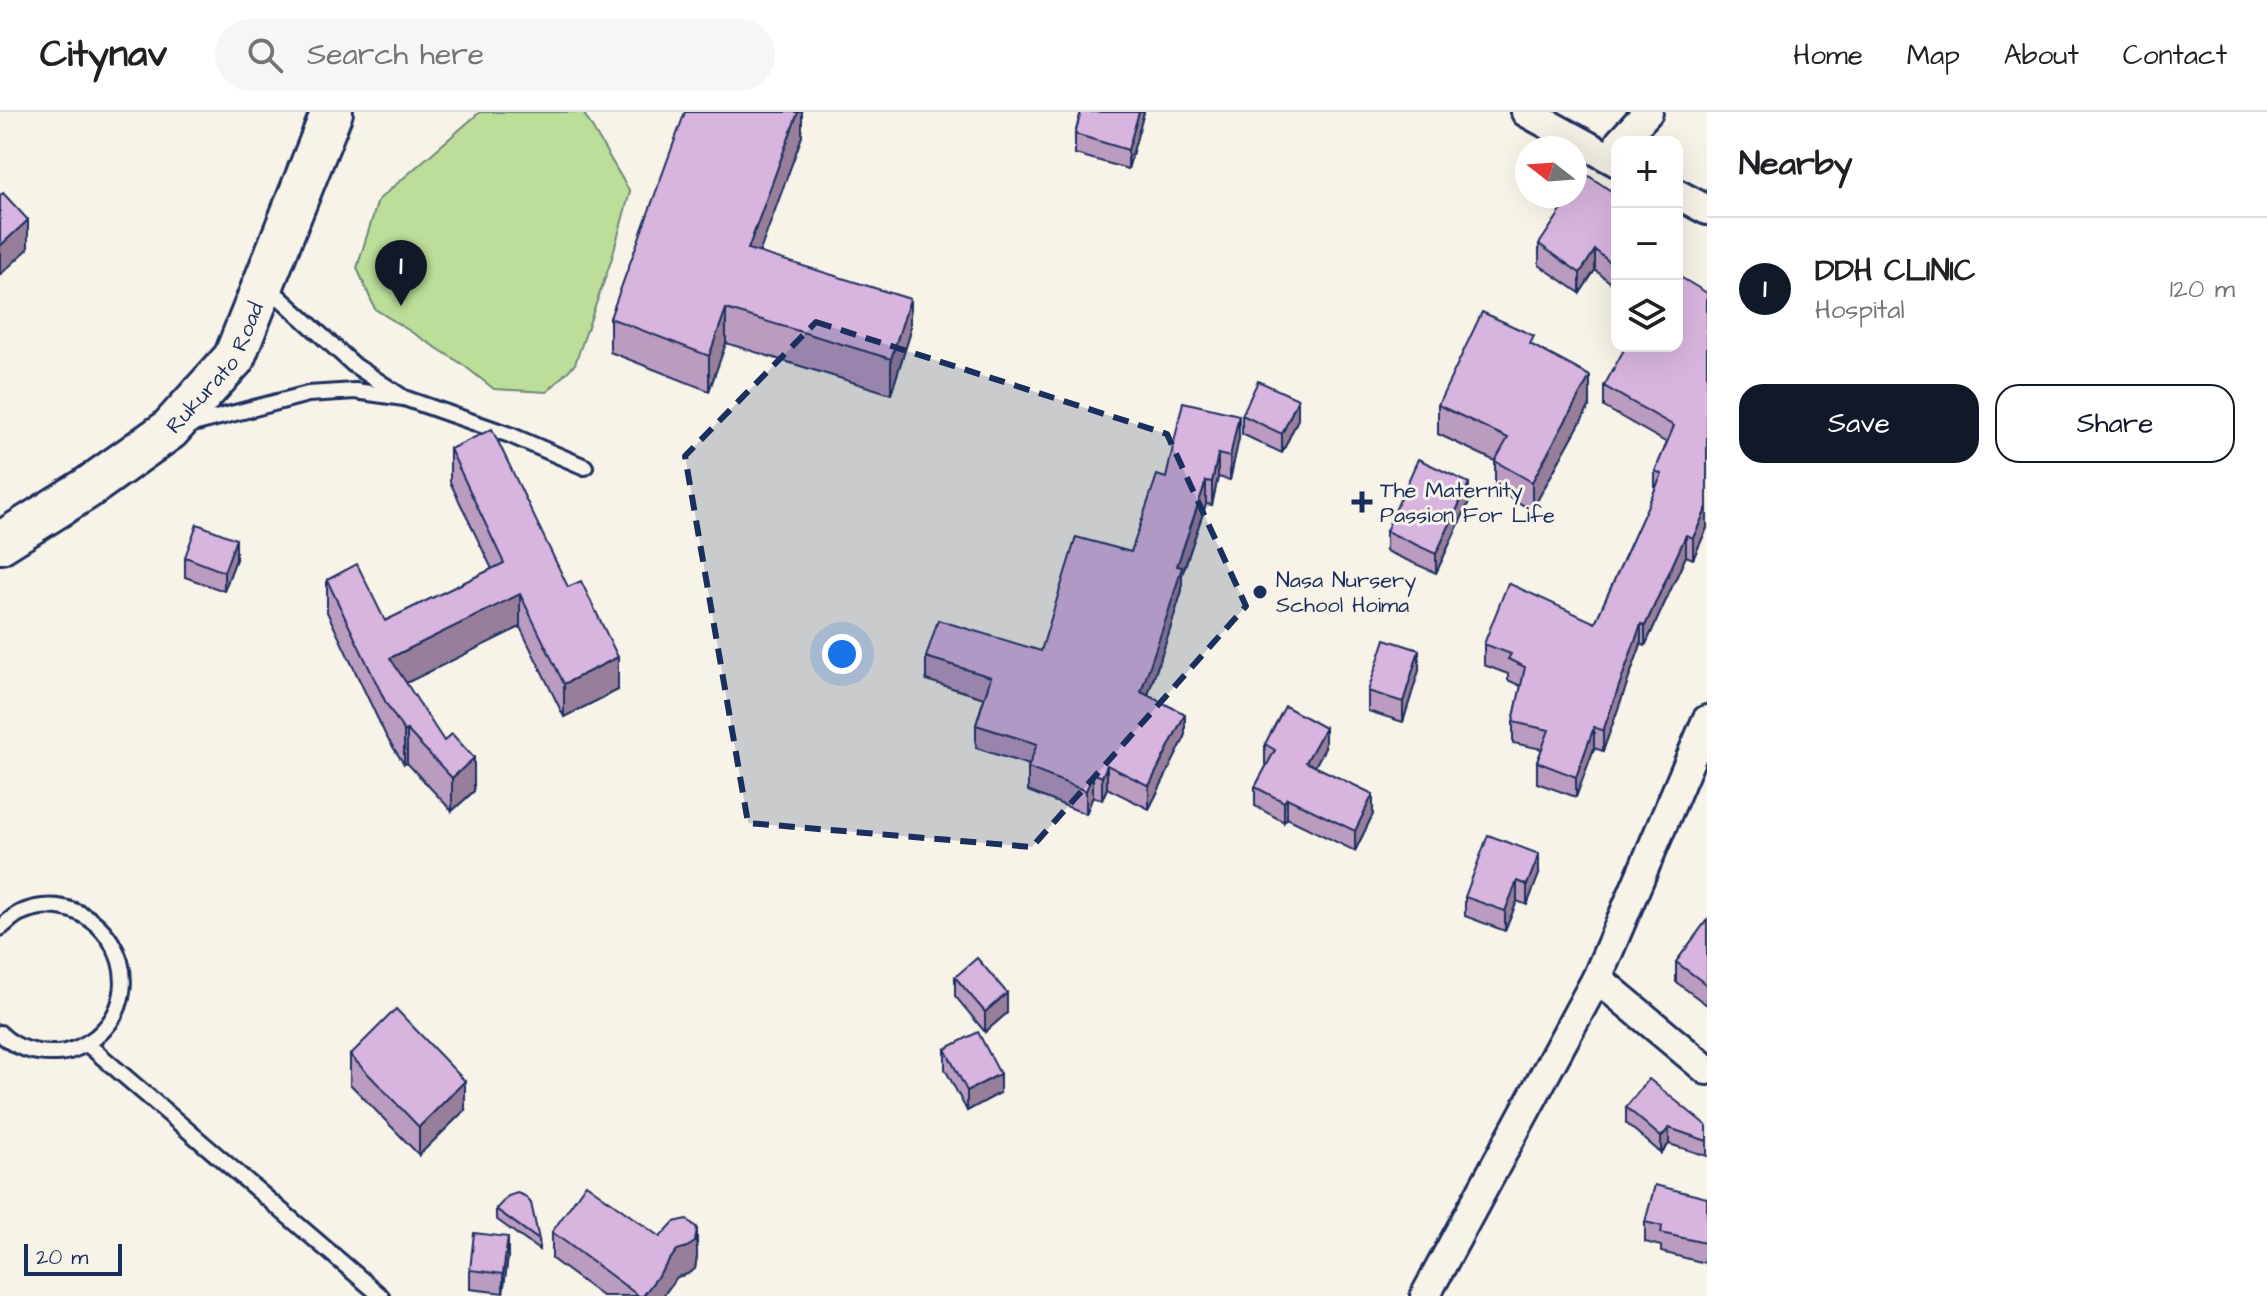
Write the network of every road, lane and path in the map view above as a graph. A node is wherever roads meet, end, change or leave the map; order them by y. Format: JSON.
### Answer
{"nodes":[{"id":1,"x":332,"y":112,"type":"edge"},
{"id":2,"x":1526,"y":112,"type":"edge"},
{"id":3,"x":1648,"y":112,"type":"edge"},
{"id":4,"x":1628,"y":136,"type":"edge"},
{"id":5,"x":1611,"y":150,"type":"edge"},
{"id":6,"x":1683,"y":197,"type":"edge"},
{"id":7,"x":1707,"y":210,"type":"edge"},
{"id":8,"x":264,"y":284,"type":"junction"},
{"id":9,"x":404,"y":398,"type":"junction"},
{"id":10,"x":169,"y":430,"type":"junction"},
{"id":11,"x":585,"y":467,"type":"dead end"},
{"id":12,"x":0,"y":543,"type":"edge"},
{"id":13,"x":1707,"y":720,"type":"edge"},
{"id":14,"x":0,"y":928,"type":"edge"},
{"id":15,"x":1597,"y":978,"type":"junction"},
{"id":16,"x":0,"y":1033,"type":"edge"},
{"id":17,"x":87,"y":1044,"type":"junction"},
{"id":18,"x":1707,"y":1070,"type":"edge"},
{"id":19,"x":381,"y":1296,"type":"edge"},
{"id":20,"x":1425,"y":1296,"type":"edge"}],
"edges":[{"from":1,"to":8,"type":"street","name":"Rukurato Road"},
{"from":2,"to":5,"type":"street"},
{"from":3,"to":4,"type":"street"},
{"from":6,"to":7,"type":"street"},
{"from":8,"to":9,"type":"lane"},
{"from":8,"to":10,"type":"street","name":"Rukurato Road"},
{"from":9,"to":10,"type":"lane"},
{"from":9,"to":11,"type":"lane"},
{"from":10,"to":12,"type":"street","name":"Rukurato Road"},
{"from":13,"to":15,"type":"street"},
{"from":14,"to":17,"type":"lane"},
{"from":15,"to":18,"type":"street"},
{"from":15,"to":20,"type":"street"},
{"from":16,"to":17,"type":"lane"},
{"from":17,"to":19,"type":"lane"}]}
